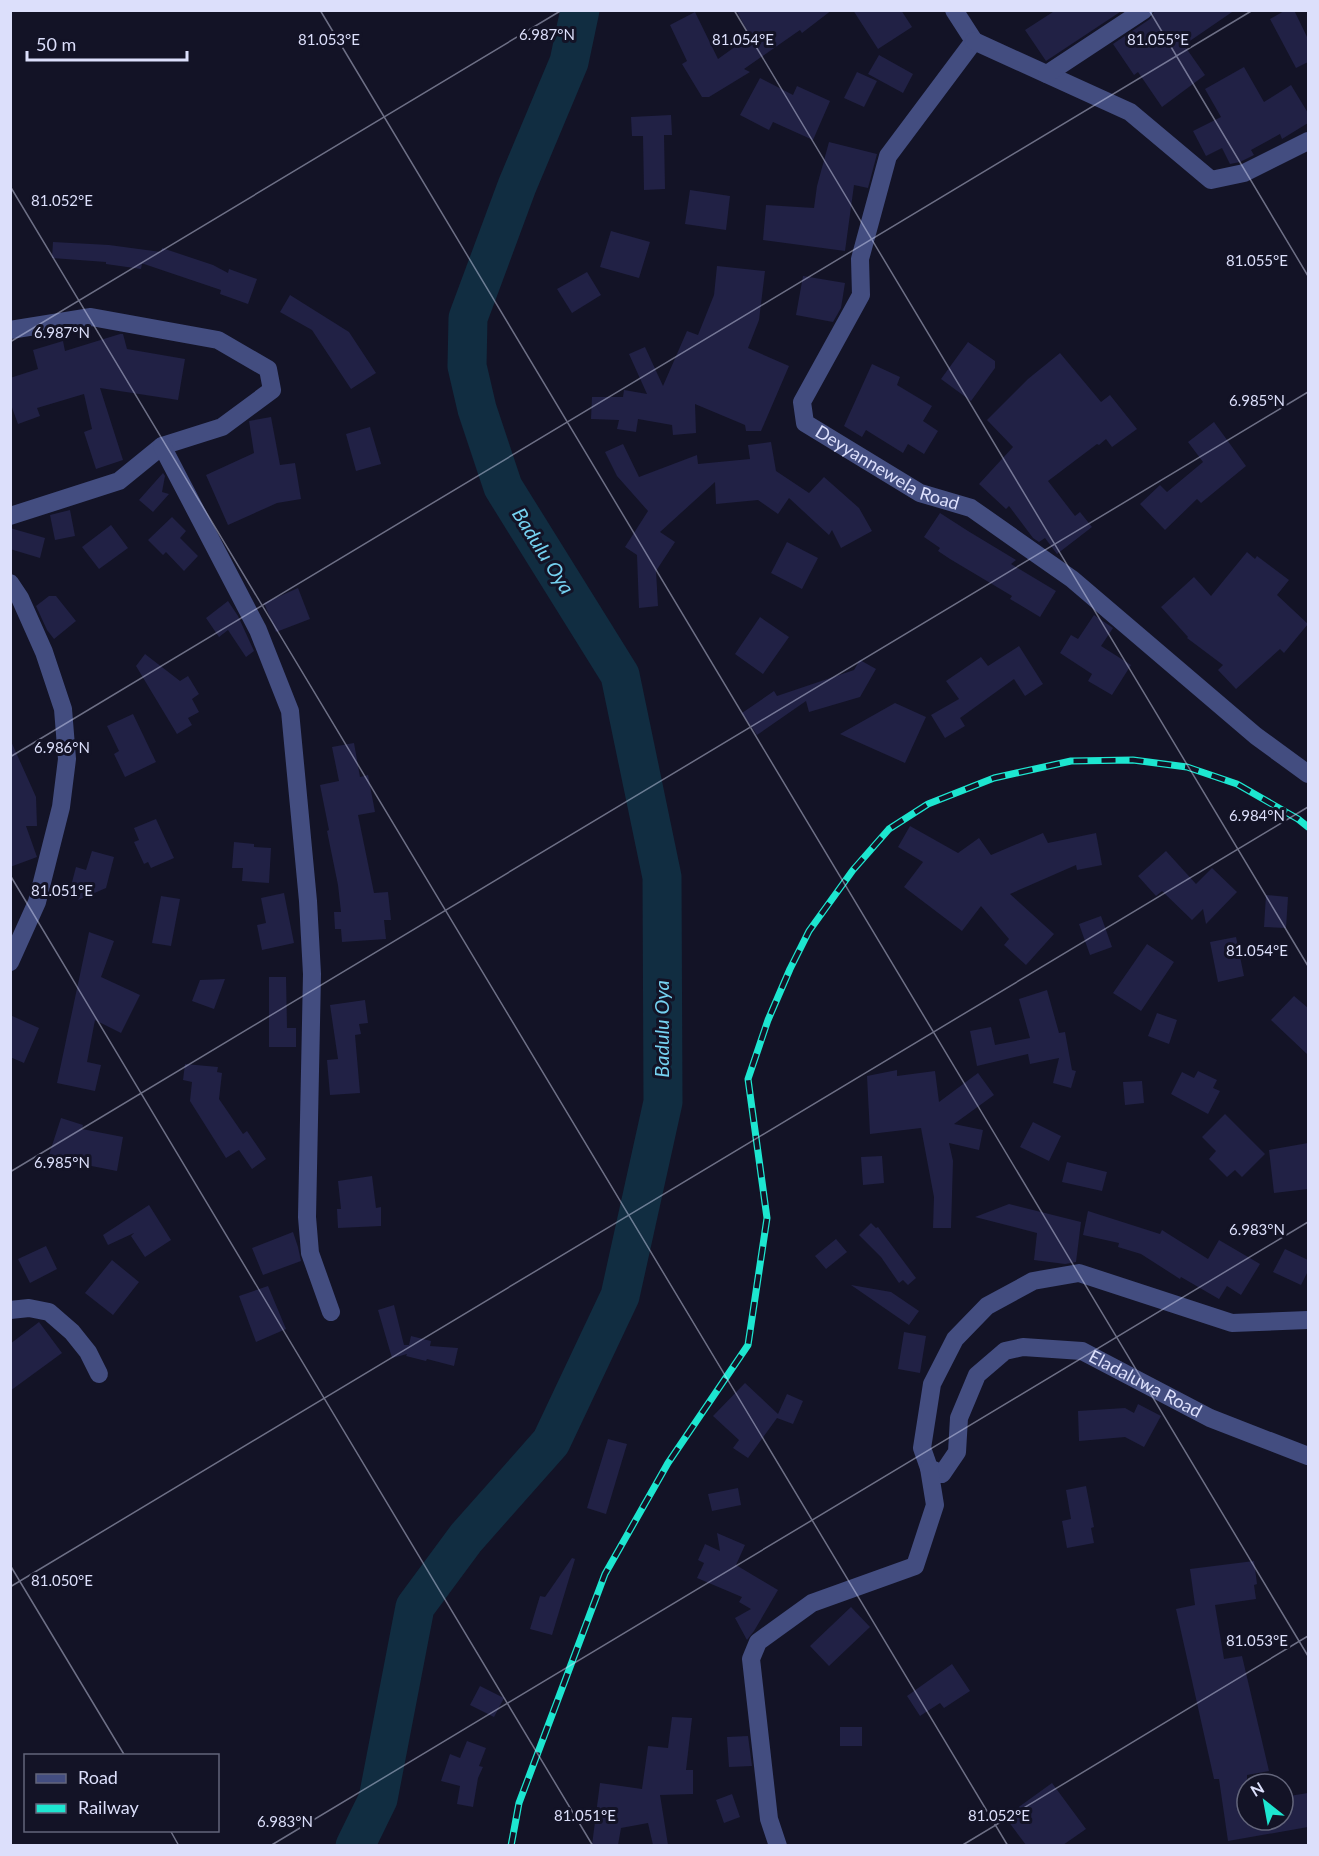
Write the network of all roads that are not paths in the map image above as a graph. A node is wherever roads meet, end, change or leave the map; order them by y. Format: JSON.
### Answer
{"nodes":[{"id":1,"x":954,"y":10,"type":"edge"},
{"id":2,"x":1144,"y":10,"type":"edge"},
{"id":3,"x":974,"y":41,"type":"junction"},
{"id":4,"x":1047,"y":74,"type":"junction"},
{"id":5,"x":1308,"y":141,"type":"edge"},
{"id":6,"x":10,"y":330,"type":"edge"},
{"id":7,"x":162,"y":446,"type":"junction"},
{"id":8,"x":10,"y":516,"type":"edge"},
{"id":9,"x":10,"y":583,"type":"edge"},
{"id":10,"x":1308,"y":774,"type":"edge"},
{"id":11,"x":10,"y":962,"type":"edge"},
{"id":12,"x":10,"y":1310,"type":"edge"},
{"id":13,"x":331,"y":1312,"type":"dead end"},
{"id":14,"x":1308,"y":1320,"type":"edge"},
{"id":15,"x":99,"y":1374,"type":"dead end"},
{"id":16,"x":1308,"y":1456,"type":"edge"},
{"id":17,"x":929,"y":1468,"type":"junction"},
{"id":18,"x":778,"y":1845,"type":"edge"}],
"edges":[{"from":1,"to":3,"type":"street"},
{"from":2,"to":4,"type":"street"},
{"from":3,"to":4,"type":"street"},
{"from":3,"to":10,"type":"street","name":"Deyyannewela Road"},
{"from":4,"to":5,"type":"street"},
{"from":6,"to":7,"type":"street"},
{"from":7,"to":8,"type":"street"},
{"from":7,"to":13,"type":"street"},
{"from":9,"to":11,"type":"street"},
{"from":12,"to":15,"type":"street"},
{"from":14,"to":17,"type":"street"},
{"from":16,"to":17,"type":"street","name":"Eladaluwa Road"},
{"from":17,"to":18,"type":"street"}]}
